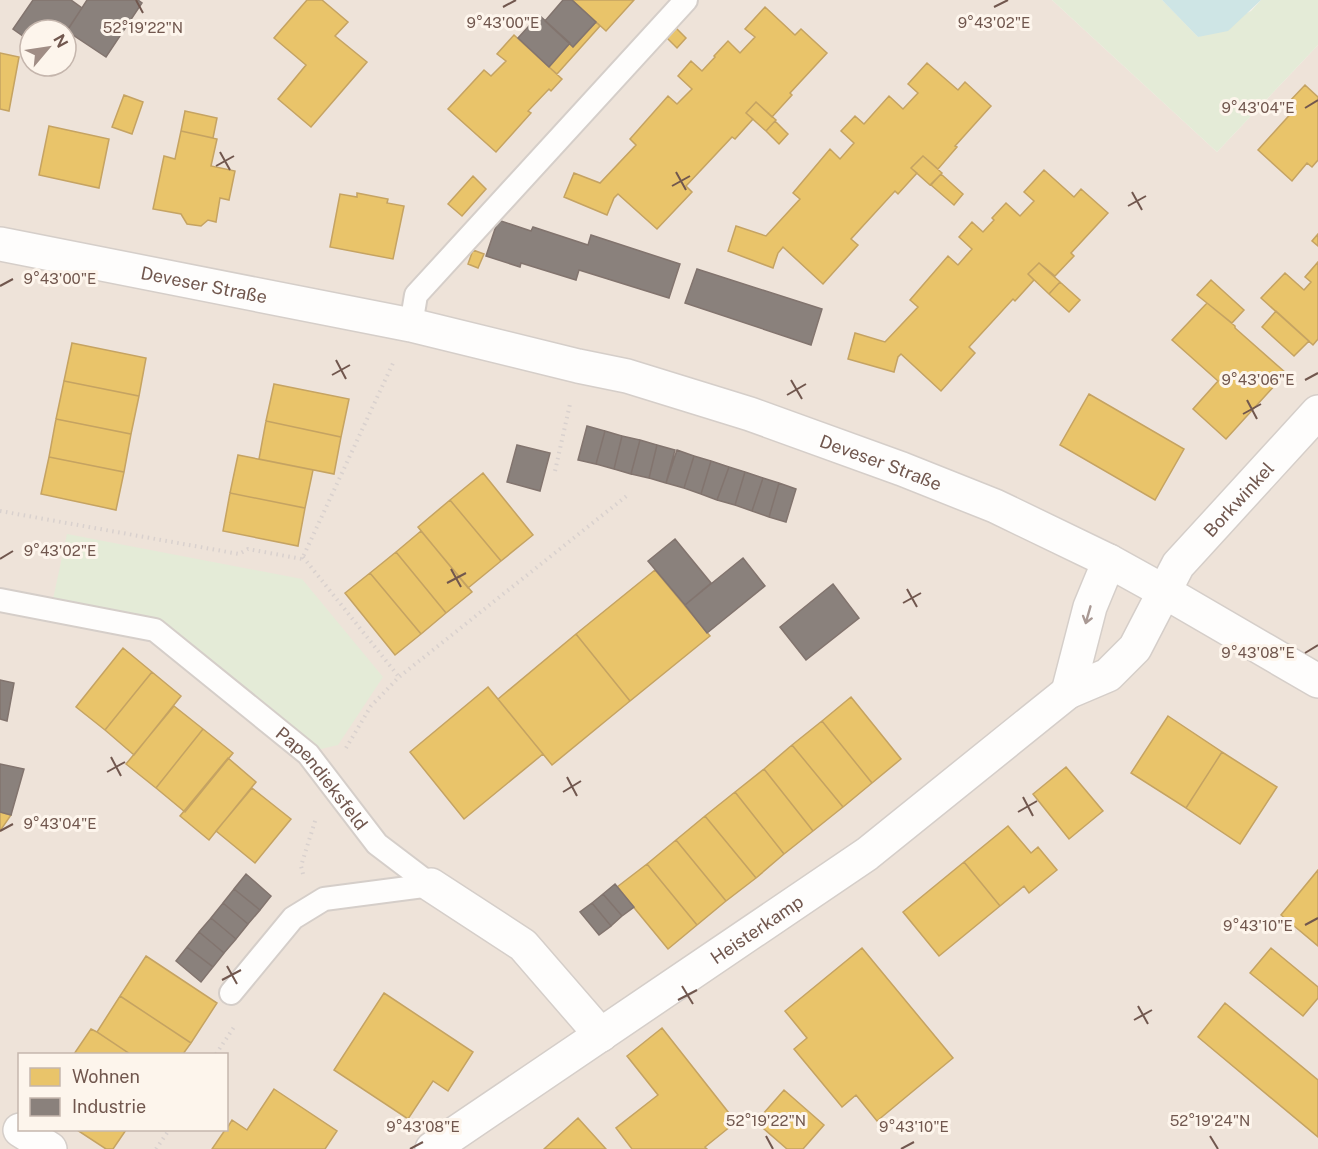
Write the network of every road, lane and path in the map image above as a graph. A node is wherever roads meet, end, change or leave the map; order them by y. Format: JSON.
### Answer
{"nodes":[{"id":1,"x":686,"y":0,"type":"edge"},
{"id":2,"x":0,"y":244,"type":"edge"},
{"id":3,"x":411,"y":325,"type":"junction"},
{"id":4,"x":578,"y":366,"type":"junction"},
{"id":5,"x":1318,"y":412,"type":"edge"},
{"id":6,"x":555,"y":471,"type":"dead end"},
{"id":7,"x":629,"y":494,"type":"dead end"},
{"id":8,"x":0,"y":511,"type":"edge"},
{"id":9,"x":303,"y":557,"type":"junction"},
{"id":10,"x":1109,"y":561,"type":"junction"},
{"id":11,"x":1165,"y":592,"type":"junction"},
{"id":12,"x":0,"y":600,"type":"edge"},
{"id":13,"x":399,"y":677,"type":"junction"},
{"id":14,"x":1318,"y":681,"type":"edge"},
{"id":15,"x":1068,"y":692,"type":"junction"},
{"id":16,"x":328,"y":780,"type":"junction"},
{"id":17,"x":431,"y":885,"type":"junction"},
{"id":18,"x":312,"y":906,"type":"junction"},
{"id":19,"x":231,"y":993,"type":"dead end"},
{"id":20,"x":601,"y":1035,"type":"junction"},
{"id":21,"x":0,"y":1116,"type":"edge"},
{"id":22,"x":18,"y":1128,"type":"edge"},
{"id":23,"x":23,"y":1131,"type":"edge"},
{"id":24,"x":168,"y":1131,"type":"edge"},
{"id":25,"x":50,"y":1149,"type":"edge"},
{"id":26,"x":156,"y":1149,"type":"edge"},
{"id":27,"x":432,"y":1149,"type":"edge"}],
"edges":[{"from":1,"to":3,"type":"lane"},
{"from":2,"to":3,"type":"street","name":"Deveser Straße"},
{"from":3,"to":4,"type":"street","name":"Deveser Straße"},
{"from":3,"to":9,"type":"path"},
{"from":4,"to":6,"type":"path"},
{"from":4,"to":10,"type":"street","name":"Deveser Straße"},
{"from":5,"to":11,"type":"street","name":"Borkwinkel"},
{"from":7,"to":13,"type":"path"},
{"from":8,"to":9,"type":"path"},
{"from":9,"to":13,"type":"path"},
{"from":10,"to":11,"type":"street","name":"Deveser Straße"},
{"from":10,"to":15,"type":"street","one_way":true},
{"from":11,"to":14,"type":"street","name":"Deveser Straße"},
{"from":11,"to":15,"type":"street","name":"Heisterkamp"},
{"from":12,"to":16,"type":"lane","name":"Papendieksfeld"},
{"from":13,"to":16,"type":"path"},
{"from":15,"to":20,"type":"street","name":"Heisterkamp"},
{"from":16,"to":17,"type":"lane","name":"Papendieksfeld"},
{"from":16,"to":18,"type":"path"},
{"from":17,"to":18,"type":"lane"},
{"from":17,"to":20,"type":"street","name":"Papendieksfeld"},
{"from":18,"to":19,"type":"lane"},
{"from":20,"to":27,"type":"street","name":"Heisterkamp"},
{"from":21,"to":22,"type":"street"},
{"from":23,"to":25,"type":"street"},
{"from":24,"to":26,"type":"path"}]}
